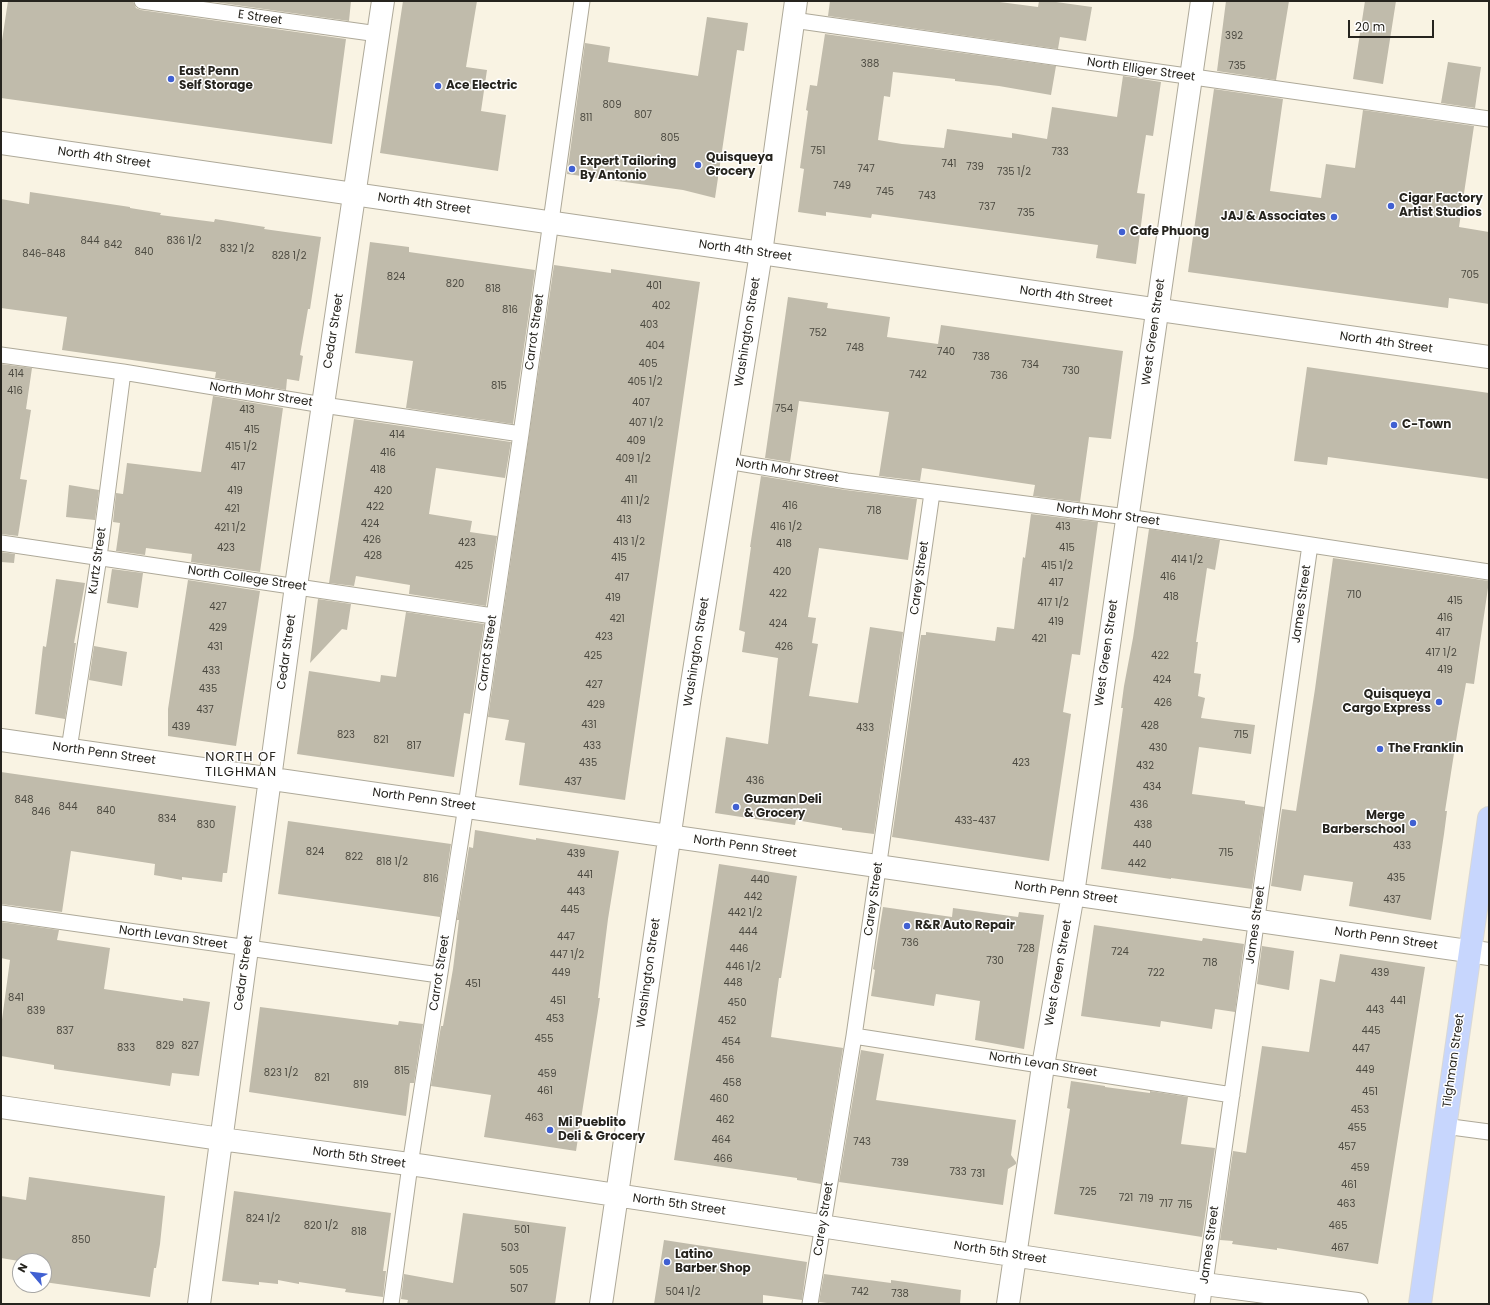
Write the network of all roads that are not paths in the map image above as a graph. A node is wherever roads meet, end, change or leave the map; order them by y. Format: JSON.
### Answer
{"nodes":[{"id":1,"x":142,"y":1,"type":"edge"},
{"id":2,"x":383,"y":1,"type":"edge"},
{"id":3,"x":582,"y":1,"type":"edge"},
{"id":4,"x":1202,"y":1,"type":"edge"},
{"id":5,"x":794,"y":10,"type":"edge"},
{"id":6,"x":378,"y":34,"type":"junction"},
{"id":7,"x":1191,"y":77,"type":"junction"},
{"id":8,"x":1489,"y":119,"type":"edge"},
{"id":9,"x":1,"y":143,"type":"edge"},
{"id":10,"x":355,"y":194,"type":"junction"},
{"id":11,"x":551,"y":223,"type":"junction"},
{"id":12,"x":761,"y":253,"type":"junction"},
{"id":13,"x":1158,"y":310,"type":"junction"},
{"id":14,"x":1,"y":355,"type":"edge"},
{"id":15,"x":1489,"y":357,"type":"edge"},
{"id":16,"x":123,"y":372,"type":"junction"},
{"id":17,"x":323,"y":405,"type":"junction"},
{"id":18,"x":521,"y":434,"type":"junction"},
{"id":19,"x":727,"y":461,"type":"junction"},
{"id":20,"x":932,"y":493,"type":"junction"},
{"id":21,"x":1127,"y":517,"type":"junction"},
{"id":22,"x":1,"y":543,"type":"edge"},
{"id":23,"x":1310,"y":545,"type":"junction"},
{"id":24,"x":99,"y":557,"type":"junction"},
{"id":25,"x":1489,"y":572,"type":"edge"},
{"id":26,"x":296,"y":586,"type":"junction"},
{"id":27,"x":493,"y":616,"type":"junction"},
{"id":28,"x":1,"y":740,"type":"edge"},
{"id":29,"x":69,"y":749,"type":"junction"},
{"id":30,"x":270,"y":778,"type":"junction"},
{"id":31,"x":466,"y":806,"type":"junction"},
{"id":32,"x":1489,"y":818,"type":"edge"},
{"id":33,"x":669,"y":836,"type":"junction"},
{"id":34,"x":878,"y":866,"type":"junction"},
{"id":35,"x":1072,"y":894,"type":"junction"},
{"id":36,"x":1,"y":913,"type":"edge"},
{"id":37,"x":1256,"y":920,"type":"junction"},
{"id":38,"x":247,"y":948,"type":"junction"},
{"id":39,"x":1479,"y":953,"type":"edge"},
{"id":40,"x":439,"y":975,"type":"junction"},
{"id":41,"x":854,"y":1036,"type":"junction"},
{"id":42,"x":1043,"y":1066,"type":"junction"},
{"id":43,"x":1232,"y":1095,"type":"junction"},
{"id":44,"x":1,"y":1107,"type":"edge"},
{"id":45,"x":1444,"y":1126,"type":"junction"},
{"id":46,"x":1489,"y":1132,"type":"edge"},
{"id":47,"x":221,"y":1139,"type":"junction"},
{"id":48,"x":410,"y":1165,"type":"junction"},
{"id":49,"x":617,"y":1196,"type":"junction"},
{"id":50,"x":822,"y":1226,"type":"junction"},
{"id":51,"x":1015,"y":1256,"type":"junction"},
{"id":52,"x":1203,"y":1294,"type":"edge"},
{"id":53,"x":199,"y":1304,"type":"edge"},
{"id":54,"x":391,"y":1304,"type":"edge"},
{"id":55,"x":601,"y":1304,"type":"edge"},
{"id":56,"x":810,"y":1304,"type":"edge"},
{"id":57,"x":1008,"y":1304,"type":"edge"},
{"id":58,"x":1357,"y":1304,"type":"edge"},
{"id":59,"x":1420,"y":1304,"type":"edge"}],
"edges":[{"from":1,"to":6,"type":"lane","name":"E Street"},
{"from":2,"to":6,"type":"street","name":"Cedar Street"},
{"from":3,"to":11,"type":"lane","name":"Carrot Street"},
{"from":4,"to":7,"type":"street","name":"West Green Street"},
{"from":5,"to":7,"type":"lane","name":"North Elliger Street"},
{"from":5,"to":12,"type":"street","name":"Washington Street"},
{"from":6,"to":10,"type":"street","name":"Cedar Street"},
{"from":7,"to":8,"type":"lane","name":"North Elliger Street"},
{"from":7,"to":13,"type":"street","name":"West Green Street"},
{"from":9,"to":10,"type":"street","name":"North 4th Street"},
{"from":10,"to":11,"type":"street","name":"North 4th Street"},
{"from":10,"to":17,"type":"street","name":"Cedar Street"},
{"from":11,"to":12,"type":"street","name":"North 4th Street"},
{"from":11,"to":18,"type":"lane","name":"Carrot Street"},
{"from":12,"to":13,"type":"street","name":"North 4th Street"},
{"from":12,"to":19,"type":"street","name":"Washington Street"},
{"from":13,"to":15,"type":"street","name":"North 4th Street"},
{"from":13,"to":21,"type":"street","name":"West Green Street"},
{"from":14,"to":16,"type":"lane","name":"North Mohr Street"},
{"from":16,"to":17,"type":"lane","name":"North Mohr Street"},
{"from":16,"to":24,"type":"lane","name":"Kurtz Street"},
{"from":17,"to":18,"type":"lane","name":"North Mohr Street"},
{"from":17,"to":26,"type":"street","name":"Cedar Street"},
{"from":18,"to":27,"type":"lane","name":"Carrot Street"},
{"from":19,"to":20,"type":"lane","name":"North Mohr Street"},
{"from":19,"to":33,"type":"street","name":"Washington Street"},
{"from":20,"to":21,"type":"lane","name":"North Mohr Street"},
{"from":20,"to":34,"type":"lane","name":"Carey Street"},
{"from":21,"to":23,"type":"lane","name":"North Mohr Street"},
{"from":21,"to":35,"type":"street","name":"West Green Street"},
{"from":22,"to":24,"type":"lane","name":"North College Street"},
{"from":23,"to":25,"type":"lane","name":"North Mohr Street"},
{"from":23,"to":37,"type":"lane","name":"James Street"},
{"from":24,"to":26,"type":"lane","name":"North College Street"},
{"from":24,"to":29,"type":"lane","name":"Kurtz Street"},
{"from":26,"to":27,"type":"lane","name":"North College Street"},
{"from":26,"to":30,"type":"street","name":"Cedar Street"},
{"from":27,"to":31,"type":"lane","name":"Carrot Street"},
{"from":28,"to":29,"type":"street","name":"North Penn Street"},
{"from":29,"to":30,"type":"street","name":"North Penn Street"},
{"from":30,"to":31,"type":"street","name":"North Penn Street"},
{"from":30,"to":38,"type":"street","name":"Cedar Street"},
{"from":31,"to":33,"type":"street","name":"North Penn Street"},
{"from":31,"to":40,"type":"lane","name":"Carrot Street"},
{"from":32,"to":39,"type":"main road","name":"Tilghman Street"},
{"from":33,"to":34,"type":"street","name":"North Penn Street"},
{"from":33,"to":49,"type":"street","name":"Washington Street"},
{"from":34,"to":35,"type":"street","name":"North Penn Street"},
{"from":34,"to":41,"type":"lane","name":"Carey Street"},
{"from":35,"to":37,"type":"street","name":"North Penn Street"},
{"from":35,"to":42,"type":"street","name":"West Green Street"},
{"from":36,"to":38,"type":"lane","name":"North Levan Street"},
{"from":37,"to":39,"type":"street","name":"North Penn Street"},
{"from":37,"to":43,"type":"lane","name":"James Street"},
{"from":38,"to":40,"type":"lane","name":"North Levan Street"},
{"from":38,"to":47,"type":"street","name":"Cedar Street"},
{"from":39,"to":45,"type":"main road","name":"Tilghman Street"},
{"from":40,"to":48,"type":"lane","name":"Carrot Street"},
{"from":41,"to":42,"type":"lane","name":"North Levan Street"},
{"from":41,"to":50,"type":"lane","name":"Carey Street"},
{"from":42,"to":43,"type":"lane","name":"North Levan Street"},
{"from":42,"to":51,"type":"street","name":"West Green Street"},
{"from":43,"to":52,"type":"lane","name":"James Street"},
{"from":44,"to":47,"type":"street","name":"North 5th Street"},
{"from":45,"to":46,"type":"lane"},
{"from":45,"to":59,"type":"main road","name":"Tilghman Street"},
{"from":47,"to":48,"type":"street","name":"North 5th Street"},
{"from":47,"to":53,"type":"street","name":"Cedar Street"},
{"from":48,"to":49,"type":"street","name":"North 5th Street"},
{"from":48,"to":54,"type":"lane","name":"Carrot Street"},
{"from":49,"to":50,"type":"street","name":"North 5th Street"},
{"from":49,"to":55,"type":"street","name":"Washington Street"},
{"from":50,"to":51,"type":"street","name":"North 5th Street"},
{"from":50,"to":56,"type":"lane","name":"Carey Street"},
{"from":51,"to":52,"type":"street","name":"North 5th Street"},
{"from":51,"to":57,"type":"street","name":"West Green Street"},
{"from":52,"to":58,"type":"street","name":"North 5th Street"}]}
